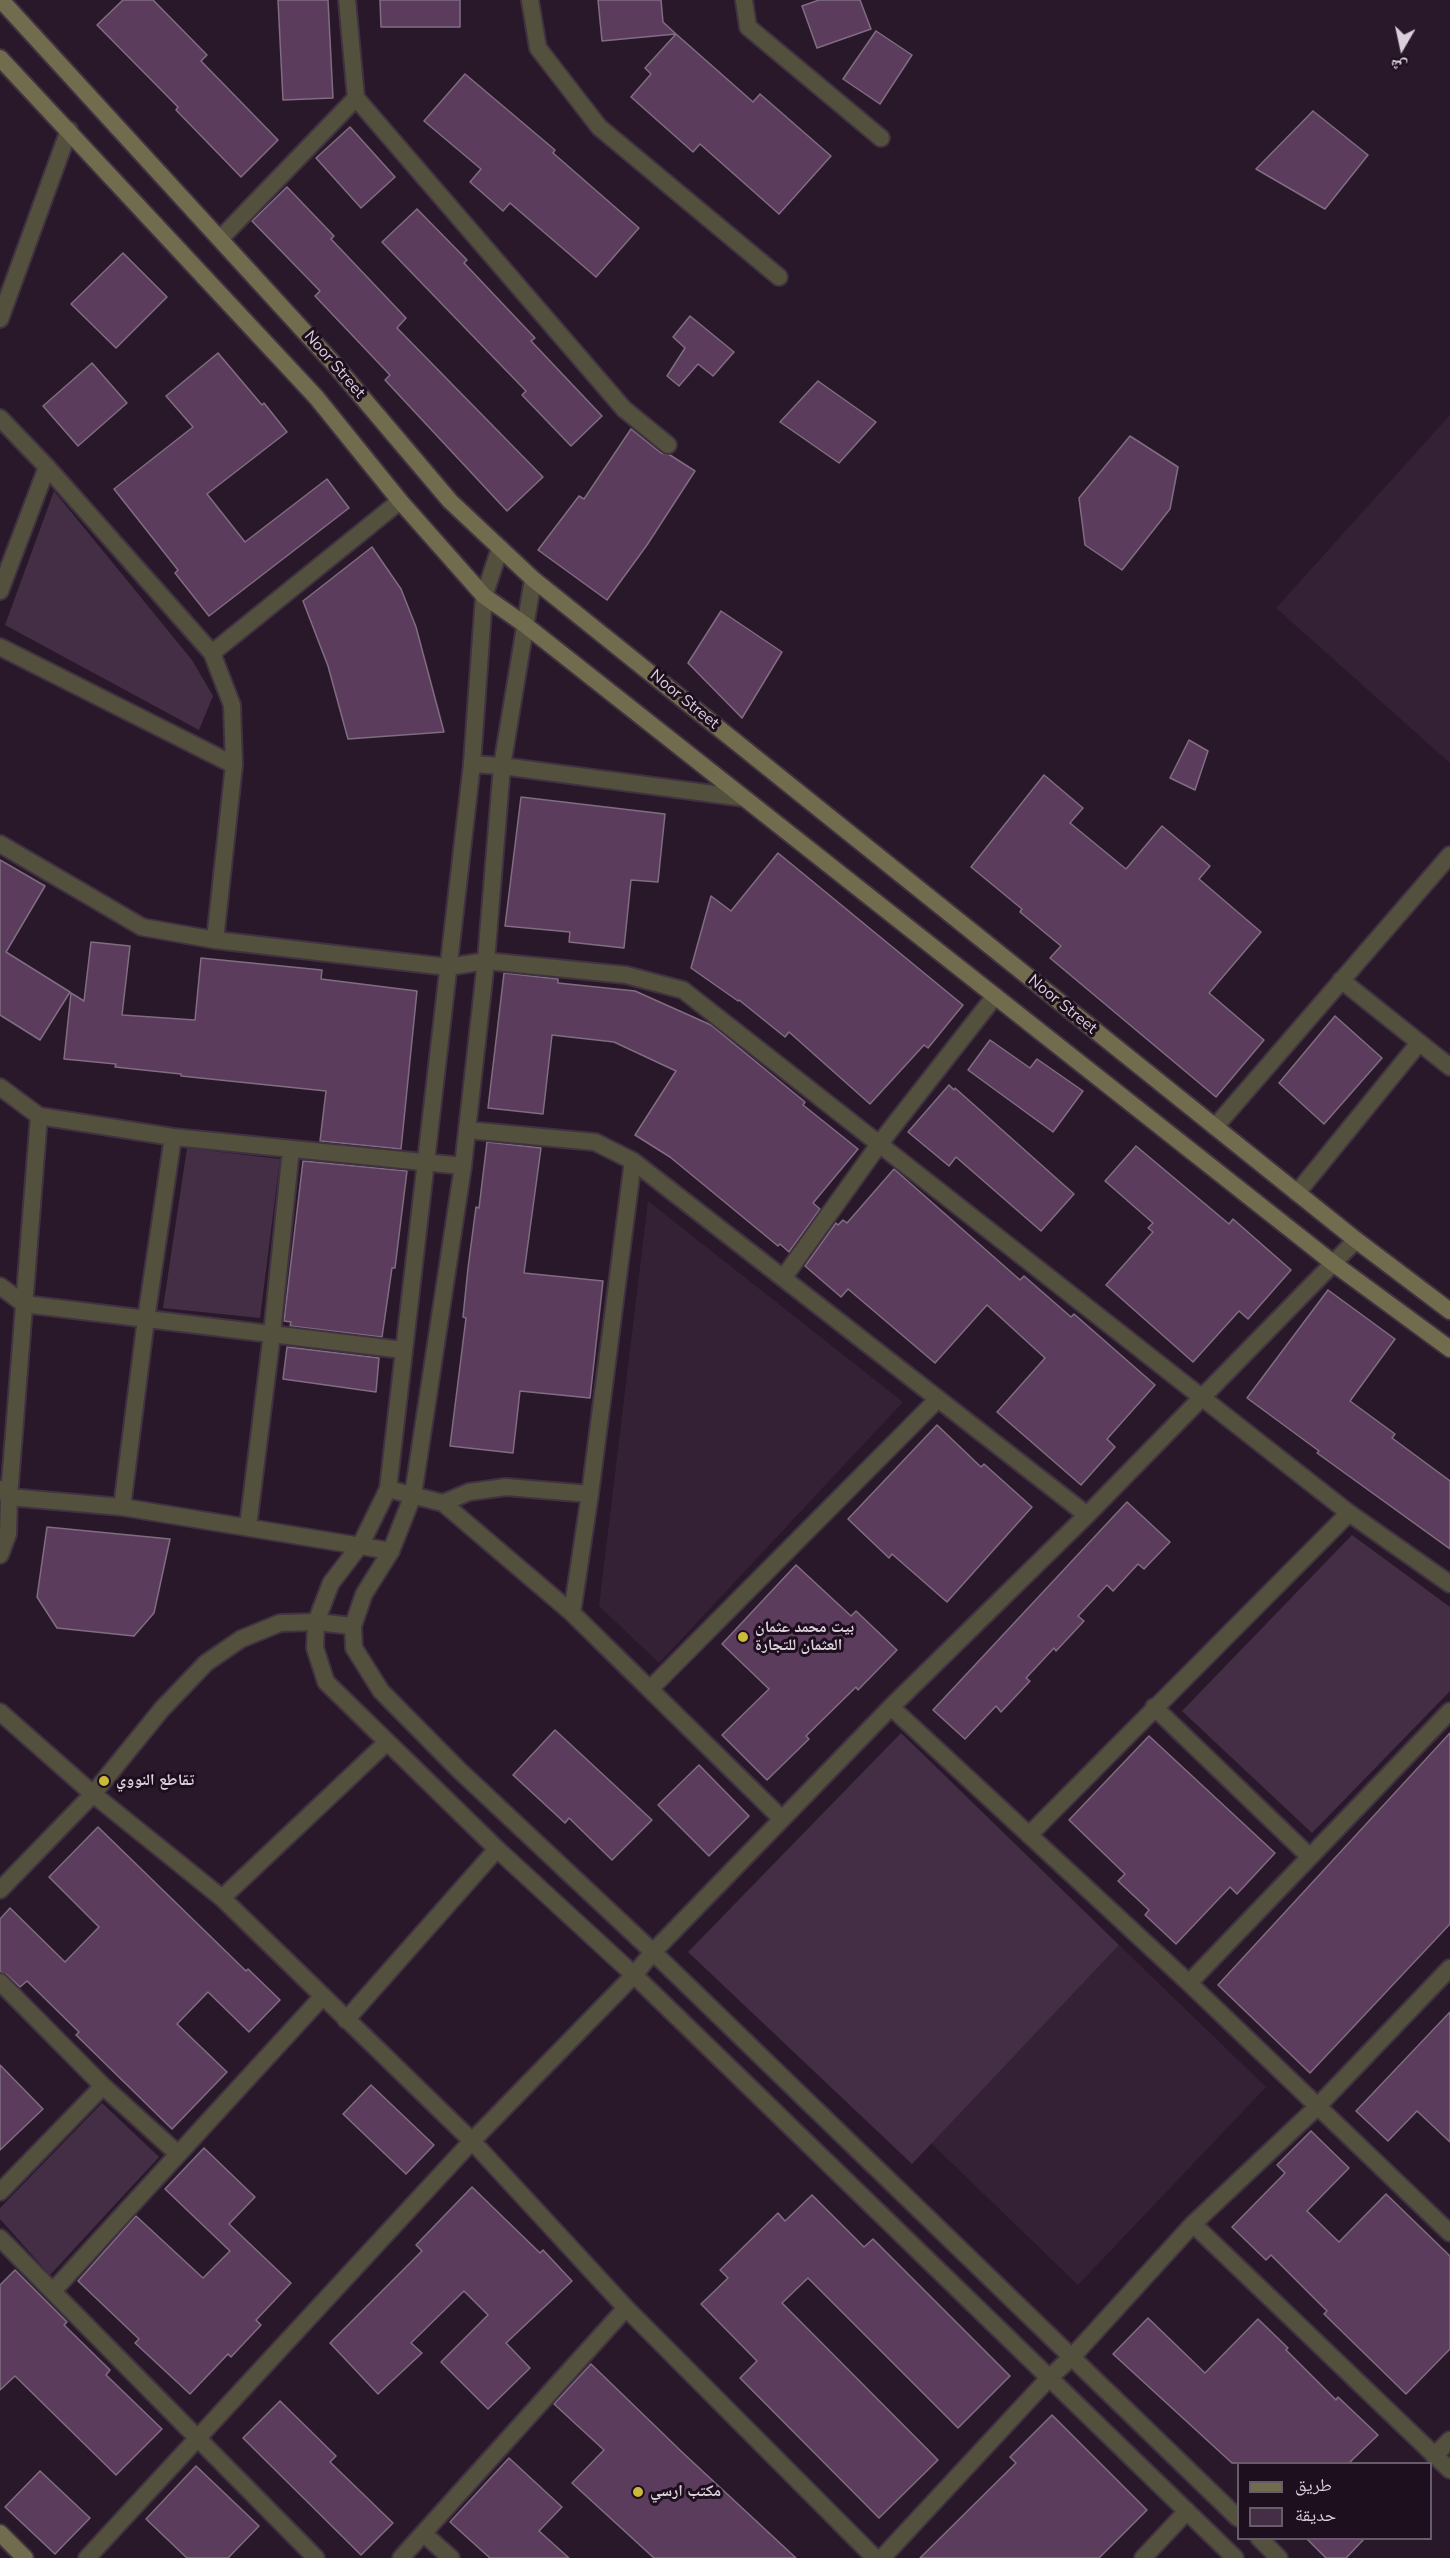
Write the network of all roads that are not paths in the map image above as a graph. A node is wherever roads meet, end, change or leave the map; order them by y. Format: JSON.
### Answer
{"nodes":[{"id":1,"x":347,"y":0,"type":"edge"},
{"id":2,"x":530,"y":0,"type":"edge"},
{"id":3,"x":744,"y":0,"type":"edge"},
{"id":4,"x":2,"y":6,"type":"edge"},
{"id":5,"x":0,"y":58,"type":"edge"},
{"id":6,"x":356,"y":98,"type":"junction"},
{"id":7,"x":69,"y":130,"type":"junction"},
{"id":8,"x":881,"y":138,"type":"dead end"},
{"id":9,"x":220,"y":239,"type":"junction"},
{"id":10,"x":779,"y":277,"type":"dead end"},
{"id":11,"x":0,"y":319,"type":"edge"},
{"id":12,"x":0,"y":418,"type":"edge"},
{"id":13,"x":668,"y":445,"type":"dead end"},
{"id":14,"x":47,"y":467,"type":"junction"},
{"id":15,"x":400,"y":501,"type":"junction"},
{"id":16,"x":500,"y":548,"type":"junction"},
{"id":17,"x":533,"y":579,"type":"junction"},
{"id":18,"x":0,"y":591,"type":"edge"},
{"id":19,"x":484,"y":596,"type":"junction"},
{"id":20,"x":524,"y":624,"type":"junction"},
{"id":21,"x":0,"y":647,"type":"edge"},
{"id":22,"x":212,"y":653,"type":"junction"},
{"id":23,"x":472,"y":764,"type":"junction"},
{"id":24,"x":234,"y":765,"type":"junction"},
{"id":25,"x":502,"y":766,"type":"junction"},
{"id":26,"x":744,"y":798,"type":"junction"},
{"id":27,"x":0,"y":844,"type":"edge"},
{"id":28,"x":1448,"y":861,"type":"edge"},
{"id":29,"x":215,"y":940,"type":"junction"},
{"id":30,"x":486,"y":961,"type":"junction"},
{"id":31,"x":448,"y":967,"type":"junction"},
{"id":32,"x":1341,"y":980,"type":"junction"},
{"id":33,"x":995,"y":996,"type":"junction"},
{"id":34,"x":1419,"y":1042,"type":"junction"},
{"id":35,"x":1450,"y":1067,"type":"edge"},
{"id":36,"x":0,"y":1087,"type":"edge"},
{"id":37,"x":39,"y":1116,"type":"junction"},
{"id":38,"x":1215,"y":1127,"type":"junction"},
{"id":39,"x":467,"y":1130,"type":"junction"},
{"id":40,"x":173,"y":1137,"type":"junction"},
{"id":41,"x":880,"y":1143,"type":"junction"},
{"id":42,"x":291,"y":1149,"type":"junction"},
{"id":43,"x":425,"y":1161,"type":"junction"},
{"id":44,"x":633,"y":1161,"type":"junction"},
{"id":45,"x":463,"y":1166,"type":"junction"},
{"id":46,"x":1297,"y":1193,"type":"junction"},
{"id":47,"x":1356,"y":1240,"type":"junction"},
{"id":48,"x":1333,"y":1263,"type":"junction"},
{"id":49,"x":784,"y":1277,"type":"junction"},
{"id":50,"x":0,"y":1286,"type":"edge"},
{"id":51,"x":24,"y":1304,"type":"junction"},
{"id":52,"x":1450,"y":1311,"type":"edge"},
{"id":53,"x":146,"y":1319,"type":"junction"},
{"id":54,"x":272,"y":1334,"type":"junction"},
{"id":55,"x":1450,"y":1349,"type":"edge"},
{"id":56,"x":403,"y":1350,"type":"junction"},
{"id":57,"x":1204,"y":1396,"type":"junction"},
{"id":58,"x":938,"y":1399,"type":"junction"},
{"id":59,"x":388,"y":1489,"type":"junction"},
{"id":60,"x":4,"y":1492,"type":"edge"},
{"id":61,"x":590,"y":1494,"type":"junction"},
{"id":62,"x":412,"y":1495,"type":"junction"},
{"id":63,"x":443,"y":1503,"type":"junction"},
{"id":64,"x":122,"y":1507,"type":"junction"},
{"id":65,"x":1349,"y":1513,"type":"junction"},
{"id":66,"x":1086,"y":1515,"type":"junction"},
{"id":67,"x":248,"y":1526,"type":"junction"},
{"id":68,"x":361,"y":1544,"type":"junction"},
{"id":69,"x":391,"y":1551,"type":"junction"},
{"id":70,"x":0,"y":1555,"type":"edge"},
{"id":71,"x":1450,"y":1584,"type":"edge"},
{"id":72,"x":572,"y":1613,"type":"junction"},
{"id":73,"x":316,"y":1622,"type":"junction"},
{"id":74,"x":353,"y":1626,"type":"junction"},
{"id":75,"x":651,"y":1688,"type":"junction"},
{"id":76,"x":891,"y":1707,"type":"junction"},
{"id":77,"x":1154,"y":1707,"type":"junction"},
{"id":78,"x":1450,"y":1711,"type":"edge"},
{"id":79,"x":0,"y":1712,"type":"edge"},
{"id":80,"x":386,"y":1743,"type":"junction"},
{"id":81,"x":93,"y":1794,"type":"junction"},
{"id":82,"x":782,"y":1818,"type":"junction"},
{"id":83,"x":1029,"y":1835,"type":"junction"},
{"id":84,"x":496,"y":1849,"type":"junction"},
{"id":85,"x":1310,"y":1857,"type":"junction"},
{"id":86,"x":0,"y":1890,"type":"edge"},
{"id":87,"x":222,"y":1898,"type":"junction"},
{"id":88,"x":653,"y":1952,"type":"junction"},
{"id":89,"x":1450,"y":1968,"type":"edge"},
{"id":90,"x":634,"y":1975,"type":"junction"},
{"id":91,"x":0,"y":1982,"type":"edge"},
{"id":92,"x":1189,"y":1983,"type":"junction"},
{"id":93,"x":323,"y":1996,"type":"junction"},
{"id":94,"x":346,"y":2020,"type":"junction"},
{"id":95,"x":103,"y":2086,"type":"junction"},
{"id":96,"x":1317,"y":2107,"type":"junction"},
{"id":97,"x":472,"y":2141,"type":"junction"},
{"id":98,"x":177,"y":2153,"type":"junction"},
{"id":99,"x":0,"y":2192,"type":"edge"},
{"id":100,"x":1193,"y":2224,"type":"junction"},
{"id":101,"x":1448,"y":2229,"type":"edge"},
{"id":102,"x":0,"y":2238,"type":"edge"},
{"id":103,"x":53,"y":2290,"type":"junction"},
{"id":104,"x":626,"y":2308,"type":"junction"},
{"id":105,"x":1072,"y":2357,"type":"junction"},
{"id":106,"x":1050,"y":2377,"type":"junction"},
{"id":107,"x":199,"y":2437,"type":"junction"},
{"id":108,"x":1450,"y":2440,"type":"edge"},
{"id":109,"x":1434,"y":2456,"type":"junction"},
{"id":110,"x":1450,"y":2470,"type":"edge"},
{"id":111,"x":1187,"y":2511,"type":"junction"},
{"id":112,"x":1237,"y":2516,"type":"edge"},
{"id":113,"x":0,"y":2533,"type":"edge"},
{"id":114,"x":424,"y":2534,"type":"junction"},
{"id":115,"x":1261,"y":2540,"type":"edge"},
{"id":116,"x":25,"y":2558,"type":"edge"},
{"id":117,"x":87,"y":2558,"type":"edge"},
{"id":118,"x":316,"y":2558,"type":"edge"},
{"id":119,"x":401,"y":2558,"type":"edge"},
{"id":120,"x":451,"y":2558,"type":"edge"},
{"id":121,"x":876,"y":2558,"type":"edge"},
{"id":122,"x":882,"y":2558,"type":"edge"},
{"id":123,"x":1143,"y":2558,"type":"edge"},
{"id":124,"x":1235,"y":2558,"type":"edge"},
{"id":125,"x":1279,"y":2558,"type":"edge"}],
"edges":[{"from":1,"to":6,"type":"street"},
{"from":2,"to":10,"type":"street"},
{"from":3,"to":8,"type":"street"},
{"from":4,"to":9,"type":"main road","name":"Noor Street"},
{"from":5,"to":7,"type":"main road","name":"Noor Street"},
{"from":6,"to":9,"type":"street"},
{"from":6,"to":13,"type":"street"},
{"from":7,"to":11,"type":"street"},
{"from":7,"to":15,"type":"main road","name":"Noor Street"},
{"from":9,"to":16,"type":"main road","name":"Noor Street"},
{"from":12,"to":14,"type":"street"},
{"from":14,"to":18,"type":"street"},
{"from":14,"to":22,"type":"street"},
{"from":15,"to":19,"type":"main road","name":"Noor Street"},
{"from":15,"to":22,"type":"street"},
{"from":16,"to":17,"type":"main road","name":"Noor Street"},
{"from":16,"to":19,"type":"street"},
{"from":17,"to":20,"type":"street"},
{"from":17,"to":38,"type":"main road","name":"Noor Street"},
{"from":19,"to":20,"type":"main road","name":"Noor Street"},
{"from":19,"to":23,"type":"street"},
{"from":20,"to":25,"type":"street"},
{"from":20,"to":26,"type":"main road","name":"Noor Street"},
{"from":21,"to":24,"type":"street"},
{"from":22,"to":24,"type":"street"},
{"from":23,"to":25,"type":"street"},
{"from":23,"to":31,"type":"street"},
{"from":24,"to":29,"type":"street"},
{"from":25,"to":26,"type":"street"},
{"from":25,"to":30,"type":"street"},
{"from":26,"to":33,"type":"main road","name":"Noor Street"},
{"from":27,"to":29,"type":"street"},
{"from":28,"to":32,"type":"street"},
{"from":29,"to":31,"type":"street"},
{"from":30,"to":31,"type":"street"},
{"from":30,"to":39,"type":"street"},
{"from":30,"to":41,"type":"street"},
{"from":31,"to":43,"type":"street"},
{"from":32,"to":34,"type":"street"},
{"from":32,"to":38,"type":"street"},
{"from":33,"to":41,"type":"street"},
{"from":33,"to":48,"type":"main road","name":"Noor Street"},
{"from":34,"to":35,"type":"street"},
{"from":34,"to":46,"type":"street"},
{"from":36,"to":37,"type":"street"},
{"from":37,"to":40,"type":"street"},
{"from":37,"to":51,"type":"street"},
{"from":38,"to":46,"type":"main road","name":"Noor Street"},
{"from":39,"to":44,"type":"street"},
{"from":39,"to":45,"type":"street"},
{"from":40,"to":42,"type":"street"},
{"from":40,"to":53,"type":"street"},
{"from":41,"to":49,"type":"street"},
{"from":41,"to":57,"type":"street"},
{"from":42,"to":43,"type":"street"},
{"from":42,"to":54,"type":"street"},
{"from":43,"to":45,"type":"street"},
{"from":43,"to":56,"type":"street"},
{"from":44,"to":49,"type":"street"},
{"from":44,"to":61,"type":"street"},
{"from":45,"to":62,"type":"street"},
{"from":46,"to":47,"type":"main road","name":"Noor Street"},
{"from":47,"to":48,"type":"street"},
{"from":47,"to":52,"type":"main road","name":"Noor Street"},
{"from":48,"to":55,"type":"main road","name":"Noor Street"},
{"from":48,"to":57,"type":"street"},
{"from":49,"to":58,"type":"street"},
{"from":50,"to":51,"type":"street"},
{"from":51,"to":53,"type":"street"},
{"from":51,"to":60,"type":"street"},
{"from":53,"to":54,"type":"street"},
{"from":53,"to":64,"type":"street"},
{"from":54,"to":56,"type":"street"},
{"from":54,"to":67,"type":"street"},
{"from":56,"to":59,"type":"street"},
{"from":57,"to":65,"type":"street"},
{"from":57,"to":66,"type":"street"},
{"from":58,"to":66,"type":"street"},
{"from":58,"to":75,"type":"street"},
{"from":59,"to":62,"type":"street"},
{"from":59,"to":68,"type":"street"},
{"from":60,"to":64,"type":"street"},
{"from":60,"to":70,"type":"street"},
{"from":61,"to":63,"type":"street"},
{"from":61,"to":72,"type":"street"},
{"from":62,"to":63,"type":"street"},
{"from":62,"to":69,"type":"street"},
{"from":63,"to":72,"type":"street"},
{"from":64,"to":67,"type":"street"},
{"from":65,"to":71,"type":"street"},
{"from":65,"to":77,"type":"street"},
{"from":66,"to":76,"type":"street"},
{"from":67,"to":68,"type":"street"},
{"from":68,"to":69,"type":"street"},
{"from":68,"to":73,"type":"street"},
{"from":69,"to":74,"type":"street"},
{"from":72,"to":75,"type":"street"},
{"from":73,"to":74,"type":"street"},
{"from":73,"to":80,"type":"street"},
{"from":73,"to":81,"type":"street"},
{"from":74,"to":88,"type":"street"},
{"from":75,"to":82,"type":"street"},
{"from":76,"to":82,"type":"street"},
{"from":76,"to":83,"type":"street"},
{"from":77,"to":83,"type":"street"},
{"from":77,"to":85,"type":"street"},
{"from":78,"to":85,"type":"street"},
{"from":79,"to":81,"type":"street"},
{"from":80,"to":84,"type":"street"},
{"from":80,"to":87,"type":"street"},
{"from":81,"to":86,"type":"street"},
{"from":81,"to":87,"type":"street"},
{"from":82,"to":88,"type":"street"},
{"from":83,"to":92,"type":"street"},
{"from":84,"to":90,"type":"street"},
{"from":84,"to":94,"type":"street"},
{"from":85,"to":92,"type":"street"},
{"from":87,"to":93,"type":"street"},
{"from":88,"to":90,"type":"street"},
{"from":88,"to":105,"type":"street"},
{"from":89,"to":96,"type":"street"},
{"from":90,"to":97,"type":"street"},
{"from":90,"to":106,"type":"street"},
{"from":91,"to":95,"type":"street"},
{"from":92,"to":96,"type":"street"},
{"from":93,"to":94,"type":"street"},
{"from":93,"to":98,"type":"street"},
{"from":94,"to":97,"type":"street"},
{"from":95,"to":98,"type":"street"},
{"from":95,"to":99,"type":"street"},
{"from":96,"to":100,"type":"street"},
{"from":96,"to":101,"type":"street"},
{"from":97,"to":104,"type":"street"},
{"from":97,"to":107,"type":"street"},
{"from":98,"to":103,"type":"street"},
{"from":100,"to":105,"type":"street"},
{"from":100,"to":109,"type":"street"},
{"from":102,"to":103,"type":"street"},
{"from":103,"to":107,"type":"street"},
{"from":104,"to":114,"type":"street"},
{"from":104,"to":121,"type":"street"},
{"from":105,"to":106,"type":"street"},
{"from":105,"to":112,"type":"street"},
{"from":106,"to":111,"type":"street"},
{"from":106,"to":122,"type":"street"},
{"from":107,"to":117,"type":"street"},
{"from":107,"to":118,"type":"street"},
{"from":108,"to":109,"type":"street"},
{"from":109,"to":110,"type":"street"},
{"from":111,"to":123,"type":"street"},
{"from":111,"to":124,"type":"street"},
{"from":113,"to":116,"type":"main road"},
{"from":114,"to":119,"type":"street"},
{"from":114,"to":120,"type":"street"},
{"from":115,"to":125,"type":"street"}]}
